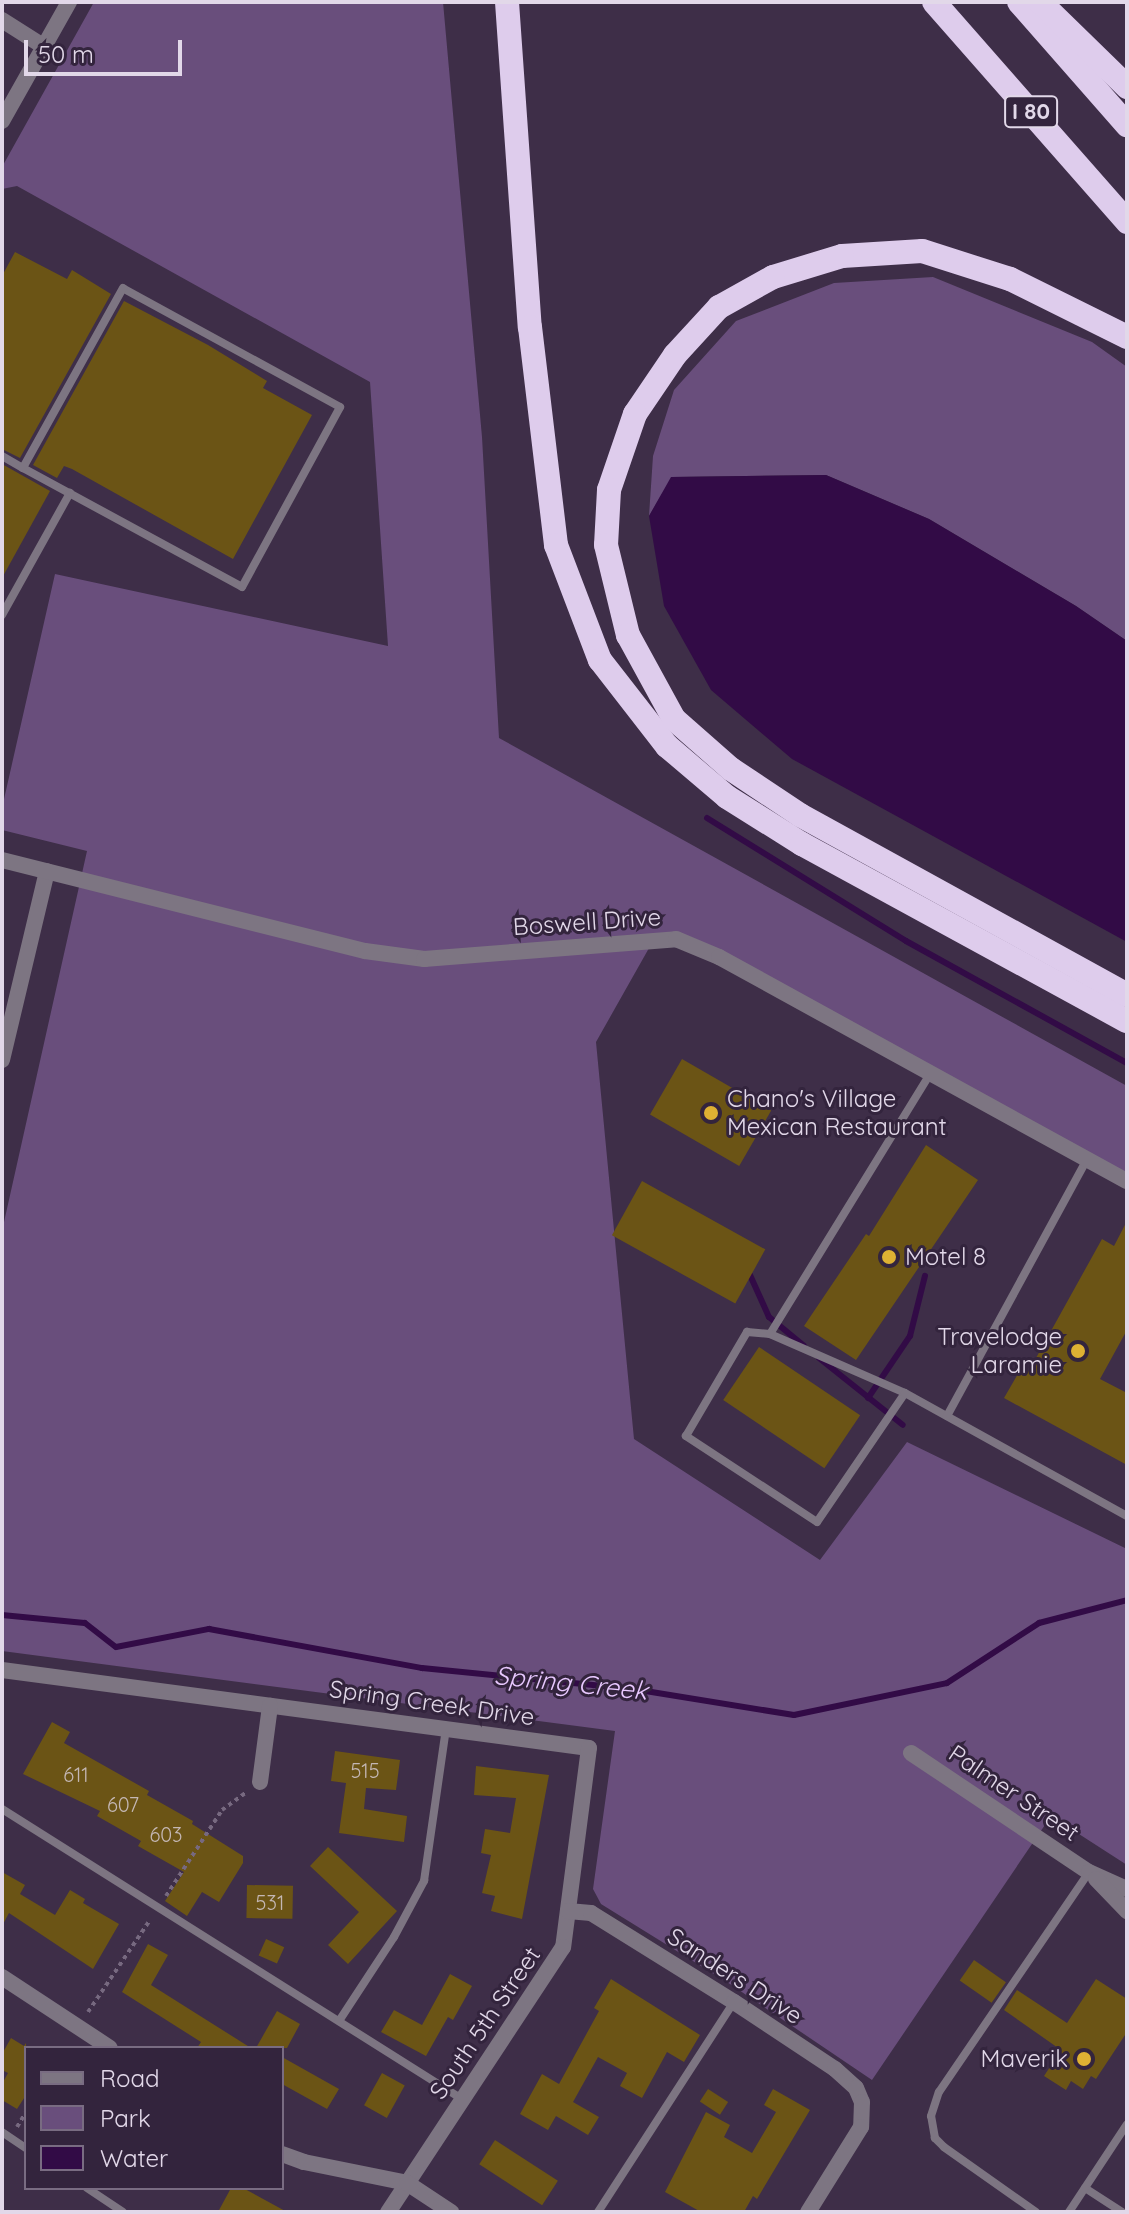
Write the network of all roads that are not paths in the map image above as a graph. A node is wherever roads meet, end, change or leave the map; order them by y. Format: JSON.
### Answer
{"nodes":[{"id":1,"x":69,"y":2,"type":"edge"},
{"id":2,"x":507,"y":2,"type":"edge"},
{"id":3,"x":934,"y":2,"type":"edge"},
{"id":4,"x":1019,"y":2,"type":"edge"},
{"id":5,"x":1040,"y":2,"type":"edge"},
{"id":6,"x":2,"y":20,"type":"edge"},
{"id":7,"x":43,"y":46,"type":"junction"},
{"id":8,"x":1127,"y":87,"type":"edge"},
{"id":9,"x":2,"y":121,"type":"edge"},
{"id":10,"x":1127,"y":125,"type":"edge"},
{"id":11,"x":1127,"y":222,"type":"edge"},
{"id":12,"x":1127,"y":337,"type":"edge"},
{"id":13,"x":2,"y":456,"type":"edge"},
{"id":14,"x":23,"y":468,"type":"junction"},
{"id":15,"x":70,"y":493,"type":"junction"},
{"id":16,"x":2,"y":615,"type":"edge"},
{"id":17,"x":2,"y":860,"type":"edge"},
{"id":18,"x":47,"y":871,"type":"junction"},
{"id":19,"x":1127,"y":995,"type":"edge"},
{"id":20,"x":1127,"y":1021,"type":"edge"},
{"id":21,"x":2,"y":1060,"type":"edge"},
{"id":22,"x":931,"y":1073,"type":"junction"},
{"id":23,"x":1087,"y":1159,"type":"junction"},
{"id":24,"x":1127,"y":1181,"type":"edge"},
{"id":25,"x":770,"y":1334,"type":"junction"},
{"id":26,"x":905,"y":1393,"type":"junction"},
{"id":27,"x":947,"y":1416,"type":"junction"},
{"id":28,"x":1127,"y":1516,"type":"edge"},
{"id":29,"x":2,"y":1670,"type":"edge"},
{"id":30,"x":270,"y":1706,"type":"junction"},
{"id":31,"x":446,"y":1729,"type":"junction"},
{"id":32,"x":589,"y":1748,"type":"joint"},
{"id":33,"x":911,"y":1753,"type":"dead end"},
{"id":34,"x":260,"y":1782,"type":"dead end"},
{"id":35,"x":2,"y":1809,"type":"edge"},
{"id":36,"x":1089,"y":1872,"type":"junction"},
{"id":37,"x":1127,"y":1889,"type":"edge"},
{"id":38,"x":568,"y":1911,"type":"junction"},
{"id":39,"x":1127,"y":1911,"type":"edge"},
{"id":40,"x":2,"y":1977,"type":"edge"},
{"id":41,"x":734,"y":2002,"type":"junction"},
{"id":42,"x":339,"y":2021,"type":"junction"},
{"id":43,"x":107,"y":2046,"type":"edge"},
{"id":44,"x":463,"y":2099,"type":"junction"},
{"id":45,"x":1127,"y":2124,"type":"edge"},
{"id":46,"x":2,"y":2132,"type":"edge"},
{"id":47,"x":24,"y":2147,"type":"edge"},
{"id":48,"x":284,"y":2155,"type":"edge"},
{"id":49,"x":407,"y":2183,"type":"junction"},
{"id":50,"x":1085,"y":2188,"type":"junction"},
{"id":51,"x":90,"y":2190,"type":"edge"},
{"id":52,"x":1022,"y":2208,"type":"edge"},
{"id":53,"x":123,"y":2212,"type":"edge"},
{"id":54,"x":388,"y":2212,"type":"edge"},
{"id":55,"x":451,"y":2212,"type":"edge"},
{"id":56,"x":598,"y":2212,"type":"edge"},
{"id":57,"x":808,"y":2212,"type":"edge"},
{"id":58,"x":1036,"y":2212,"type":"edge"},
{"id":59,"x":1069,"y":2212,"type":"edge"},
{"id":60,"x":1122,"y":2212,"type":"edge"}],
"edges":[{"from":1,"to":7,"type":"street"},
{"from":2,"to":20,"type":"highway"},
{"from":3,"to":11,"type":"highway","number":"I 80"},
{"from":4,"to":10,"type":"highway","number":"I 80"},
{"from":5,"to":8,"type":"highway"},
{"from":6,"to":7,"type":"street"},
{"from":7,"to":9,"type":"street"},
{"from":12,"to":19,"type":"highway"},
{"from":13,"to":14,"type":"lane"},
{"from":14,"to":15,"type":"lane"},
{"from":14,"to":15,"type":"lane"},
{"from":15,"to":16,"type":"lane"},
{"from":17,"to":18,"type":"street","name":"Boswell Drive"},
{"from":18,"to":21,"type":"street"},
{"from":18,"to":22,"type":"street","name":"Boswell Drive"},
{"from":22,"to":23,"type":"street","name":"Boswell Drive"},
{"from":22,"to":25,"type":"lane"},
{"from":23,"to":24,"type":"street","name":"Boswell Drive"},
{"from":23,"to":27,"type":"lane"},
{"from":25,"to":26,"type":"lane"},
{"from":25,"to":26,"type":"lane"},
{"from":26,"to":27,"type":"lane"},
{"from":27,"to":28,"type":"lane"},
{"from":29,"to":30,"type":"street","name":"Spring Creek Drive"},
{"from":30,"to":31,"type":"street","name":"Spring Creek Drive"},
{"from":30,"to":34,"type":"street"},
{"from":31,"to":32,"type":"street","name":"Spring Creek Drive"},
{"from":31,"to":42,"type":"lane"},
{"from":32,"to":38,"type":"street","name":"South 5th Street"},
{"from":33,"to":36,"type":"street","name":"Palmer Street"},
{"from":35,"to":42,"type":"lane"},
{"from":36,"to":37,"type":"street","name":"Palmer Street"},
{"from":36,"to":39,"type":"street","name":"Palmer Street"},
{"from":36,"to":52,"type":"lane"},
{"from":38,"to":41,"type":"street","name":"Sanders Drive"},
{"from":38,"to":44,"type":"street","name":"South 5th Street"},
{"from":40,"to":43,"type":"street"},
{"from":41,"to":56,"type":"lane"},
{"from":41,"to":57,"type":"street","name":"Sanders Drive"},
{"from":42,"to":44,"type":"lane"},
{"from":44,"to":49,"type":"street","name":"South 5th Street"},
{"from":45,"to":50,"type":"lane"},
{"from":46,"to":47,"type":"lane"},
{"from":48,"to":49,"type":"street"},
{"from":49,"to":54,"type":"street","name":"South 5th Street"},
{"from":49,"to":55,"type":"street"},
{"from":50,"to":59,"type":"lane"},
{"from":50,"to":60,"type":"lane"},
{"from":51,"to":53,"type":"lane"},
{"from":52,"to":58,"type":"lane"}]}
